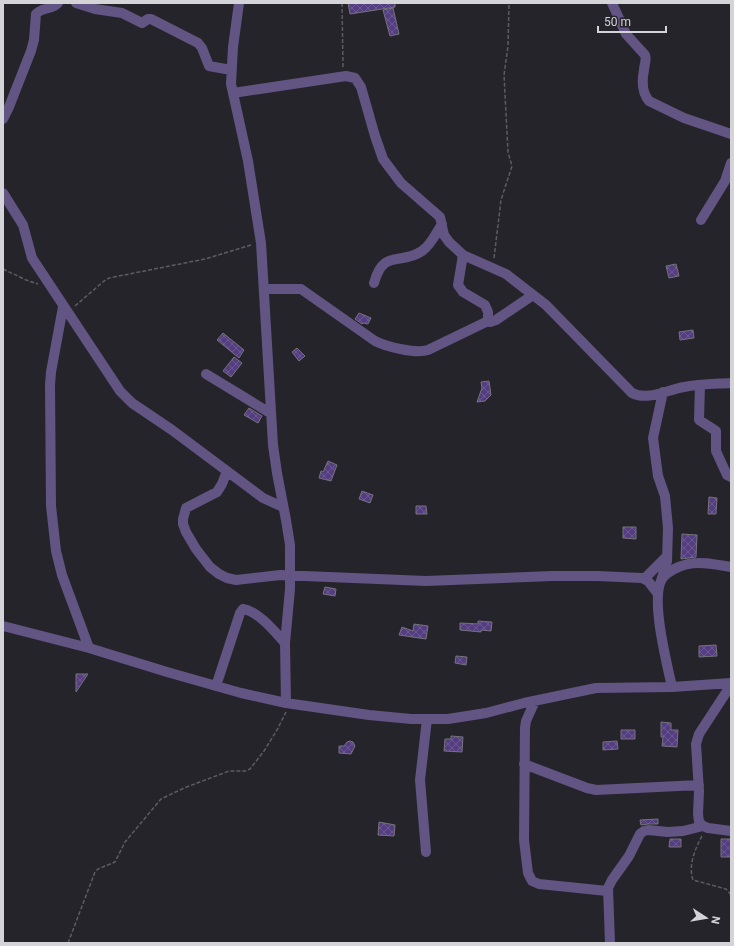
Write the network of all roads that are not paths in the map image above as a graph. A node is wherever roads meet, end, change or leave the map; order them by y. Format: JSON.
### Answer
{"nodes":[{"id":1,"x":58,"y":3,"type":"edge"},
{"id":2,"x":76,"y":3,"type":"edge"},
{"id":3,"x":239,"y":3,"type":"edge"},
{"id":4,"x":612,"y":3,"type":"edge"},
{"id":5,"x":231,"y":70,"type":"junction"},
{"id":6,"x":233,"y":93,"type":"junction"},
{"id":7,"x":3,"y":119,"type":"edge"},
{"id":8,"x":731,"y":134,"type":"edge"},
{"id":9,"x":731,"y":163,"type":"edge"},
{"id":10,"x":3,"y":193,"type":"edge"},
{"id":11,"x":702,"y":220,"type":"dead end"},
{"id":12,"x":442,"y":224,"type":"junction"},
{"id":13,"x":463,"y":255,"type":"junction"},
{"id":14,"x":374,"y":283,"type":"dead end"},
{"id":15,"x":264,"y":289,"type":"junction"},
{"id":16,"x":533,"y":295,"type":"junction"},
{"id":17,"x":66,"y":310,"type":"junction"},
{"id":18,"x":488,"y":321,"type":"junction"},
{"id":19,"x":206,"y":374,"type":"dead end"},
{"id":20,"x":731,"y":382,"type":"edge"},
{"id":21,"x":700,"y":385,"type":"junction"},
{"id":22,"x":663,"y":392,"type":"junction"},
{"id":23,"x":270,"y":413,"type":"junction"},
{"id":24,"x":226,"y":471,"type":"junction"},
{"id":25,"x":731,"y":478,"type":"edge"},
{"id":26,"x":283,"y":507,"type":"junction"},
{"id":27,"x":667,"y":556,"type":"junction"},
{"id":28,"x":731,"y":567,"type":"edge"},
{"id":29,"x":290,"y":576,"type":"junction"},
{"id":30,"x":644,"y":579,"type":"junction"},
{"id":31,"x":661,"y":581,"type":"junction"},
{"id":32,"x":658,"y":594,"type":"junction"},
{"id":33,"x":3,"y":626,"type":"edge"},
{"id":34,"x":285,"y":643,"type":"junction"},
{"id":35,"x":89,"y":648,"type":"junction"},
{"id":36,"x":731,"y":684,"type":"edge"},
{"id":37,"x":216,"y":686,"type":"junction"},
{"id":38,"x":672,"y":687,"type":"junction"},
{"id":39,"x":535,"y":701,"type":"junction"},
{"id":40,"x":288,"y":703,"type":"junction"},
{"id":41,"x":427,"y":719,"type":"junction"},
{"id":42,"x":524,"y":764,"type":"junction"},
{"id":43,"x":699,"y":785,"type":"junction"},
{"id":44,"x":706,"y":827,"type":"junction"},
{"id":45,"x":731,"y":831,"type":"edge"},
{"id":46,"x":426,"y":852,"type":"dead end"},
{"id":47,"x":607,"y":891,"type":"junction"},
{"id":48,"x":610,"y":943,"type":"edge"}],
"edges":[{"from":1,"to":7,"type":"street"},
{"from":2,"to":5,"type":"street"},
{"from":3,"to":5,"type":"street"},
{"from":4,"to":8,"type":"street"},
{"from":5,"to":6,"type":"street"},
{"from":6,"to":12,"type":"street"},
{"from":6,"to":15,"type":"street"},
{"from":9,"to":11,"type":"street"},
{"from":10,"to":17,"type":"street"},
{"from":12,"to":13,"type":"street"},
{"from":12,"to":14,"type":"street"},
{"from":13,"to":16,"type":"street"},
{"from":13,"to":18,"type":"street"},
{"from":15,"to":18,"type":"street"},
{"from":15,"to":23,"type":"street"},
{"from":16,"to":18,"type":"street"},
{"from":16,"to":22,"type":"street"},
{"from":17,"to":24,"type":"street"},
{"from":17,"to":35,"type":"street"},
{"from":19,"to":23,"type":"street"},
{"from":20,"to":21,"type":"street"},
{"from":21,"to":22,"type":"street"},
{"from":21,"to":25,"type":"street"},
{"from":22,"to":27,"type":"street"},
{"from":23,"to":26,"type":"street"},
{"from":24,"to":26,"type":"street"},
{"from":24,"to":29,"type":"street"},
{"from":26,"to":29,"type":"street"},
{"from":27,"to":30,"type":"street"},
{"from":27,"to":31,"type":"street"},
{"from":28,"to":31,"type":"street"},
{"from":29,"to":30,"type":"street"},
{"from":29,"to":34,"type":"street"},
{"from":30,"to":32,"type":"street"},
{"from":31,"to":32,"type":"street"},
{"from":32,"to":38,"type":"street"},
{"from":33,"to":35,"type":"street"},
{"from":34,"to":37,"type":"street"},
{"from":34,"to":40,"type":"street"},
{"from":35,"to":37,"type":"street"},
{"from":36,"to":38,"type":"street"},
{"from":36,"to":43,"type":"street"},
{"from":37,"to":40,"type":"street"},
{"from":38,"to":39,"type":"street"},
{"from":39,"to":41,"type":"street"},
{"from":39,"to":42,"type":"street"},
{"from":40,"to":41,"type":"street"},
{"from":41,"to":46,"type":"street"},
{"from":42,"to":43,"type":"street"},
{"from":42,"to":47,"type":"street"},
{"from":43,"to":44,"type":"street"},
{"from":44,"to":45,"type":"street"},
{"from":44,"to":47,"type":"street"},
{"from":47,"to":48,"type":"street"}]}
